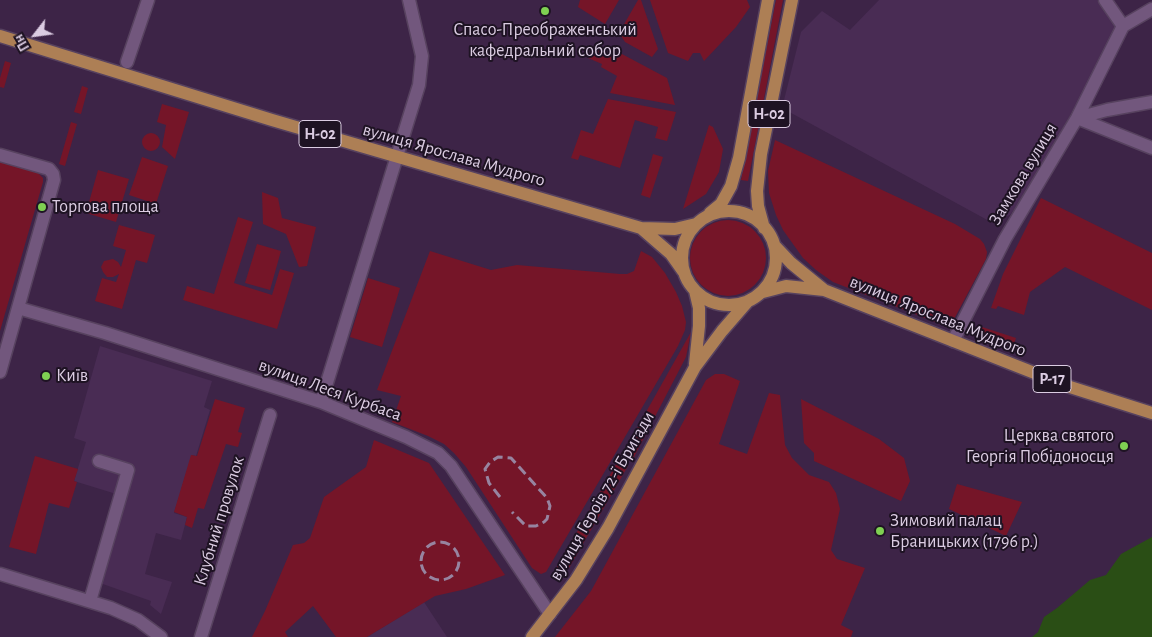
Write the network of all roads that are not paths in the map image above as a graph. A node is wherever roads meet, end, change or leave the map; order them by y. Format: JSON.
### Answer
{"nodes":[{"id":1,"x":148,"y":0,"type":"edge"},
{"id":2,"x":410,"y":0,"type":"edge"},
{"id":3,"x":768,"y":0,"type":"edge"},
{"id":4,"x":792,"y":0,"type":"edge"},
{"id":5,"x":1105,"y":0,"type":"edge"},
{"id":6,"x":1152,"y":9,"type":"edge"},
{"id":7,"x":1123,"y":26,"type":"junction"},
{"id":8,"x":0,"y":36,"type":"edge"},
{"id":9,"x":127,"y":62,"type":"dead end"},
{"id":10,"x":1152,"y":102,"type":"edge"},
{"id":11,"x":1077,"y":118,"type":"junction"},
{"id":12,"x":1152,"y":148,"type":"edge"},
{"id":13,"x":0,"y":155,"type":"edge"},
{"id":14,"x":398,"y":157,"type":"junction"},
{"id":15,"x":700,"y":221,"type":"junction"},
{"id":16,"x":641,"y":228,"type":"junction"},
{"id":17,"x":764,"y":228,"type":"junction"},
{"id":18,"x":775,"y":246,"type":"junction"},
{"id":19,"x":684,"y":273,"type":"junction"},
{"id":20,"x":695,"y":290,"type":"junction"},
{"id":21,"x":824,"y":290,"type":"junction"},
{"id":22,"x":763,"y":292,"type":"junction"},
{"id":23,"x":748,"y":301,"type":"junction"},
{"id":24,"x":18,"y":308,"type":"junction"},
{"id":25,"x":953,"y":341,"type":"junction"},
{"id":26,"x":695,"y":367,"type":"junction"},
{"id":27,"x":0,"y":372,"type":"edge"},
{"id":28,"x":321,"y":402,"type":"junction"},
{"id":29,"x":1152,"y":413,"type":"edge"},
{"id":30,"x":270,"y":416,"type":"dead end"},
{"id":31,"x":99,"y":461,"type":"dead end"},
{"id":32,"x":0,"y":574,"type":"edge"},
{"id":33,"x":90,"y":601,"type":"junction"},
{"id":34,"x":550,"y":614,"type":"junction"},
{"id":35,"x":161,"y":637,"type":"edge"},
{"id":36,"x":201,"y":637,"type":"edge"},
{"id":37,"x":532,"y":637,"type":"edge"}],
"edges":[{"from":1,"to":9,"type":"street"},
{"from":2,"to":14,"type":"street"},
{"from":3,"to":15,"type":"main road","number":"Н-02"},
{"from":4,"to":17,"type":"main road","number":"Н-02"},
{"from":5,"to":7,"type":"street"},
{"from":6,"to":7,"type":"street"},
{"from":7,"to":11,"type":"street","name":"Замкова вулиця"},
{"from":8,"to":14,"type":"main road","name":"вулиця Ярослава Мудрого","number":"Н-02"},
{"from":10,"to":11,"type":"street"},
{"from":11,"to":12,"type":"street"},
{"from":11,"to":25,"type":"street","name":"Замкова вулиця"},
{"from":13,"to":24,"type":"street"},
{"from":14,"to":16,"type":"main road","name":"вулиця Ярослава Мудрого","number":"Н-02"},
{"from":14,"to":28,"type":"street"},
{"from":15,"to":16,"type":"main road","name":"вулиця Ярослава Мудрого","number":"Н-02"},
{"from":15,"to":17,"type":"main road"},
{"from":15,"to":19,"type":"main road"},
{"from":16,"to":19,"type":"main road","name":"вулиця Ярослава Мудрого","number":"Н-02"},
{"from":17,"to":18,"type":"main road","number":"Н-02"},
{"from":18,"to":21,"type":"main road","name":"вулиця Ярослава Мудрого","number":"Р-17"},
{"from":18,"to":22,"type":"main road"},
{"from":19,"to":20,"type":"main road","number":"Н-02"},
{"from":20,"to":23,"type":"main road","number":"Н-02"},
{"from":20,"to":26,"type":"main road","name":"вулиця Героїв 72-ї Бригади"},
{"from":21,"to":22,"type":"main road","name":"вулиця Ярослава Мудрого","number":"Р-17"},
{"from":21,"to":25,"type":"main road","name":"вулиця Ярослава Мудрого","number":"Р-17"},
{"from":22,"to":23,"type":"main road","number":"Н-02"},
{"from":23,"to":26,"type":"main road","name":"вулиця Героїв 72-ї Бригади"},
{"from":24,"to":27,"type":"street"},
{"from":24,"to":28,"type":"street","name":"вулиця Леся Курбаса"},
{"from":25,"to":29,"type":"main road","name":"вулиця Ярослава Мудрого","number":"Р-17"},
{"from":26,"to":34,"type":"main road","name":"вулиця Героїв 72-ї Бригади"},
{"from":28,"to":34,"type":"street","name":"вулиця Леся Курбаса"},
{"from":30,"to":36,"type":"street","name":"Клубний провулок"},
{"from":31,"to":33,"type":"street"},
{"from":32,"to":33,"type":"street"},
{"from":33,"to":35,"type":"street"},
{"from":34,"to":37,"type":"main road","name":"вулиця Героїв 72-ї Бригади"}]}
